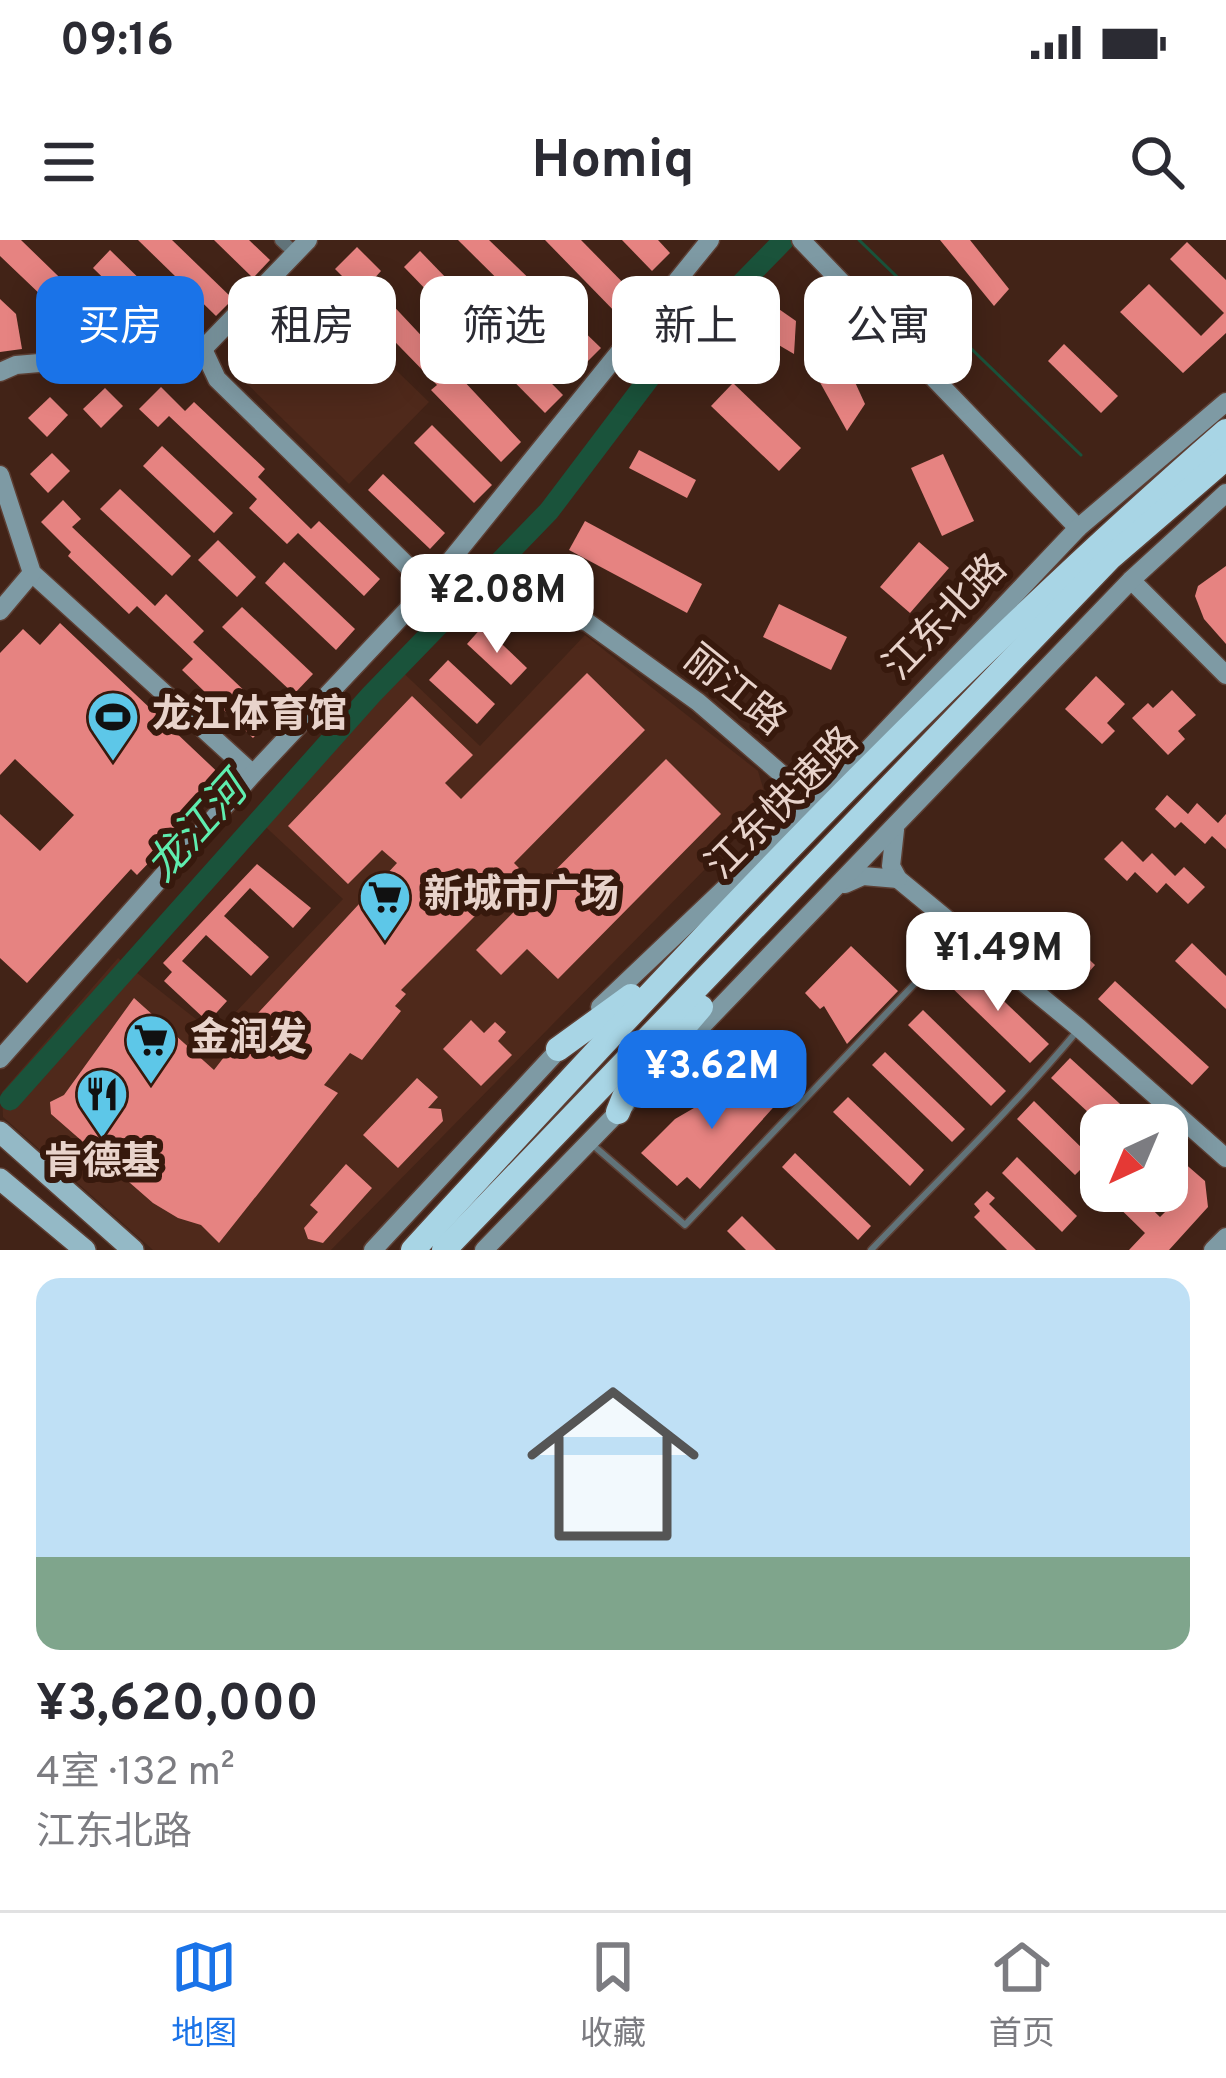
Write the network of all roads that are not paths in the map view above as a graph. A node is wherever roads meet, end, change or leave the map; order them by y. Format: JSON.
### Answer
{"nodes":[{"id":1,"x":710,"y":240,"type":"edge"},
{"id":2,"x":801,"y":240,"type":"edge"},
{"id":3,"x":295,"y":244,"type":"edge"},
{"id":4,"x":204,"y":348,"type":"edge"},
{"id":5,"x":204,"y":351,"type":"edge"},
{"id":6,"x":36,"y":363,"type":"edge"},
{"id":7,"x":0,"y":372,"type":"edge"},
{"id":8,"x":1226,"y":402,"type":"edge"},
{"id":9,"x":1226,"y":430,"type":"edge"},
{"id":10,"x":1226,"y":458,"type":"edge"},
{"id":11,"x":0,"y":475,"type":"edge"},
{"id":12,"x":1226,"y":493,"type":"edge"},
{"id":13,"x":1078,"y":529,"type":"junction"},
{"id":14,"x":32,"y":573,"type":"junction"},
{"id":15,"x":1130,"y":580,"type":"junction"},
{"id":16,"x":429,"y":587,"type":"junction"},
{"id":17,"x":0,"y":611,"type":"edge"},
{"id":18,"x":1226,"y":676,"type":"edge"},
{"id":19,"x":253,"y":774,"type":"junction"},
{"id":20,"x":842,"y":777,"type":"junction"},
{"id":21,"x":793,"y":784,"type":"junction"},
{"id":22,"x":896,"y":826,"type":"junction"},
{"id":23,"x":780,"y":832,"type":"junction"},
{"id":24,"x":898,"y":879,"type":"junction"},
{"id":25,"x":837,"y":888,"type":"junction"},
{"id":26,"x":963,"y":933,"type":"junction"},
{"id":27,"x":742,"y":945,"type":"junction"},
{"id":28,"x":677,"y":962,"type":"junction"},
{"id":29,"x":1079,"y":1028,"type":"junction"},
{"id":30,"x":558,"y":1049,"type":"junction"},
{"id":31,"x":0,"y":1059,"type":"edge"},
{"id":32,"x":618,"y":1112,"type":"junction"},
{"id":33,"x":0,"y":1132,"type":"edge"},
{"id":34,"x":589,"y":1142,"type":"junction"},
{"id":35,"x":1226,"y":1157,"type":"edge"},
{"id":36,"x":0,"y":1179,"type":"edge"},
{"id":37,"x":1226,"y":1237,"type":"edge"},
{"id":38,"x":85,"y":1250,"type":"edge"},
{"id":39,"x":133,"y":1250,"type":"edge"},
{"id":40,"x":373,"y":1250,"type":"edge"},
{"id":41,"x":412,"y":1250,"type":"edge"},
{"id":42,"x":444,"y":1250,"type":"edge"},
{"id":43,"x":484,"y":1250,"type":"edge"},
{"id":44,"x":871,"y":1250,"type":"edge"},
{"id":45,"x":1213,"y":1250,"type":"edge"}],
"edges":[{"from":1,"to":16,"type":"main road"},
{"from":2,"to":13,"type":"main road"},
{"from":3,"to":4,"type":"main road"},
{"from":5,"to":16,"type":"main road"},
{"from":6,"to":7,"type":"main road"},
{"from":8,"to":13,"type":"main road","name":"江东北路"},
{"from":9,"to":28,"type":"highway","name":"江东快速路"},
{"from":10,"to":27,"type":"highway","name":"江东快速路"},
{"from":11,"to":14,"type":"main road"},
{"from":12,"to":15,"type":"main road"},
{"from":13,"to":20,"type":"main road","name":"江东北路"},
{"from":14,"to":17,"type":"main road"},
{"from":14,"to":19,"type":"main road"},
{"from":15,"to":18,"type":"main road"},
{"from":15,"to":22,"type":"main road"},
{"from":16,"to":19,"type":"main road"},
{"from":16,"to":21,"type":"main road","name":"丽江路"},
{"from":19,"to":31,"type":"main road"},
{"from":20,"to":21,"type":"main road","name":"丽江路"},
{"from":20,"to":23,"type":"main road","name":"江东北路"},
{"from":21,"to":23,"type":"main road","name":"丽江路"},
{"from":22,"to":24,"type":"main road"},
{"from":22,"to":25,"type":"main road"},
{"from":23,"to":30,"type":"main road","name":"江东北路"},
{"from":24,"to":25,"type":"main road"},
{"from":24,"to":26,"type":"main road"},
{"from":25,"to":32,"type":"main road"},
{"from":26,"to":29,"type":"main road"},
{"from":26,"to":34,"type":"lane"},
{"from":27,"to":32,"type":"highway"},
{"from":27,"to":42,"type":"highway","name":"江东快速路"},
{"from":28,"to":30,"type":"highway"},
{"from":28,"to":41,"type":"highway","name":"江东快速路"},
{"from":29,"to":35,"type":"main road"},
{"from":29,"to":44,"type":"lane"},
{"from":30,"to":40,"type":"main road","name":"江东北路"},
{"from":32,"to":34,"type":"main road"},
{"from":33,"to":39,"type":"main road"},
{"from":34,"to":43,"type":"main road"},
{"from":36,"to":38,"type":"main road"},
{"from":37,"to":45,"type":"main road"}]}
